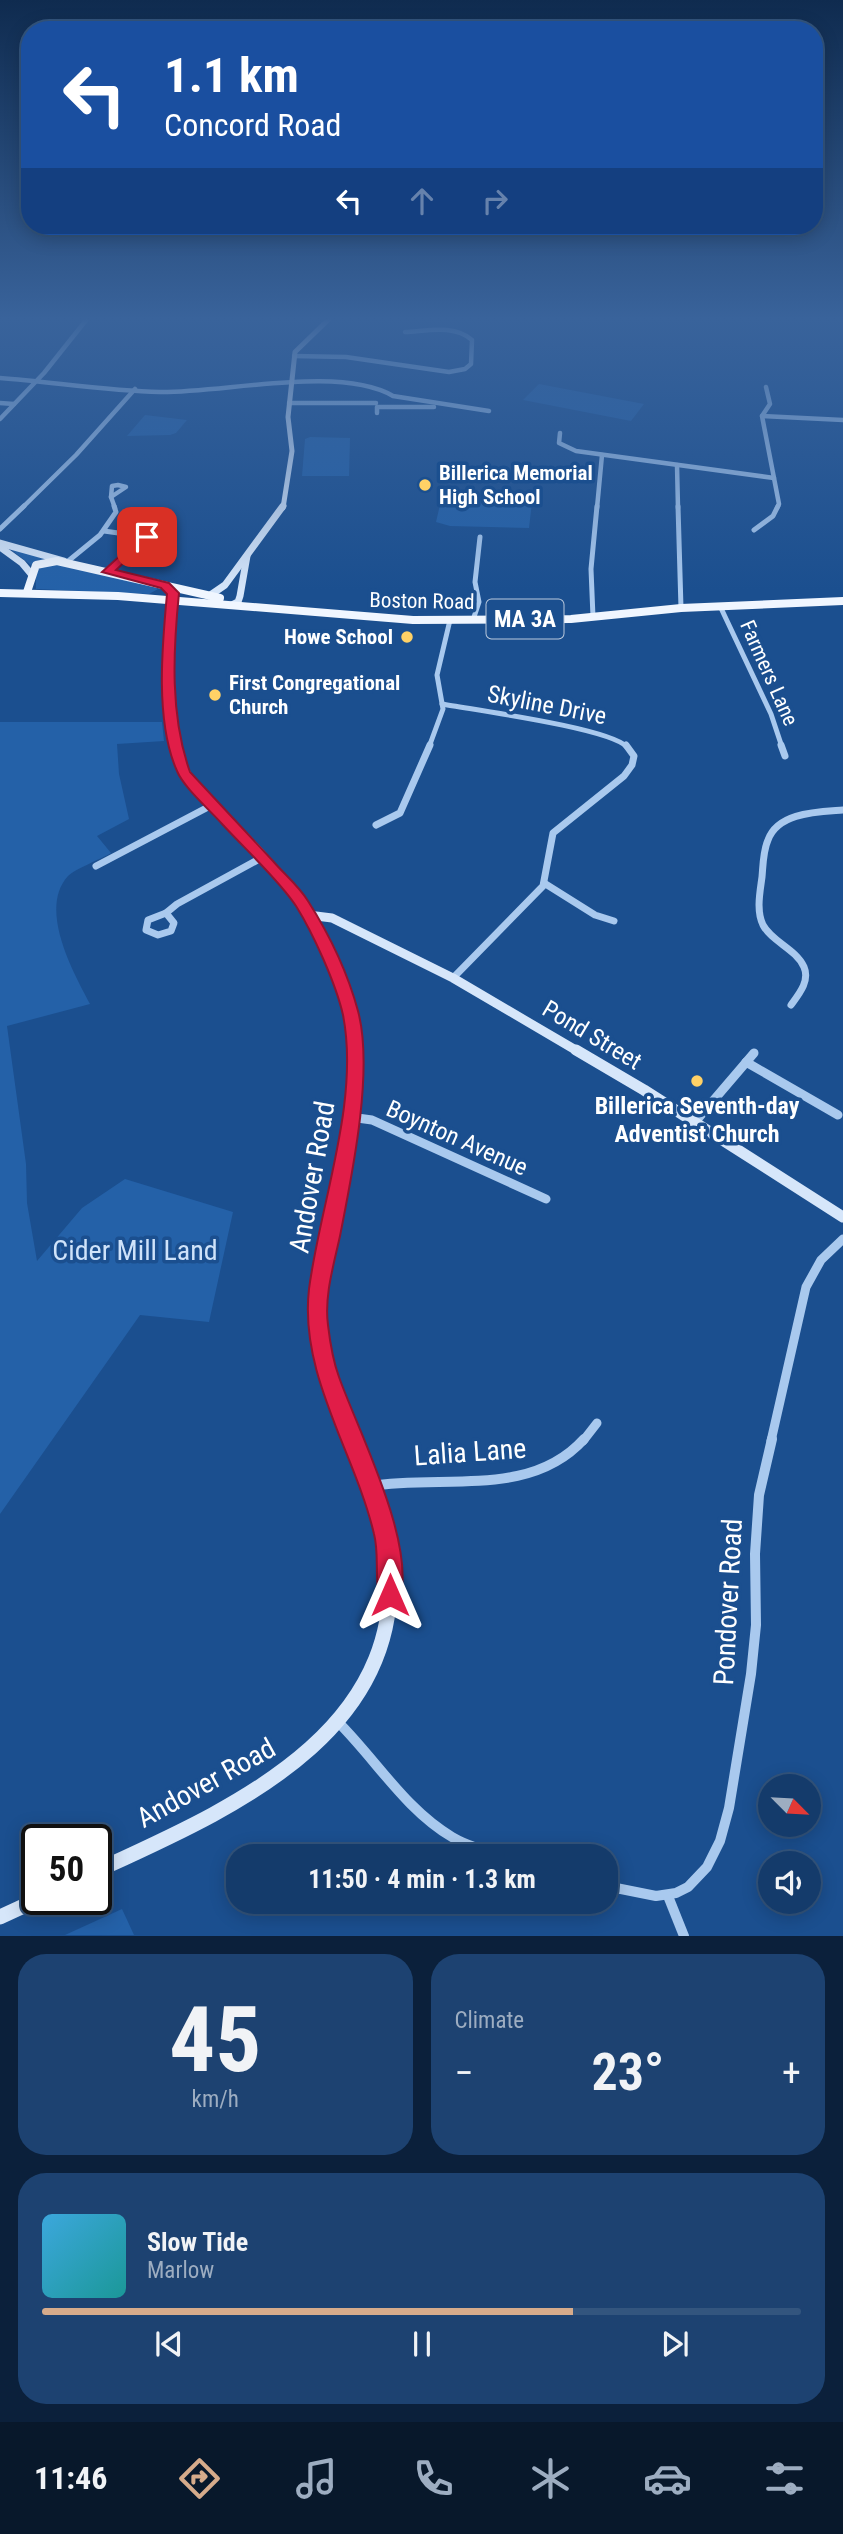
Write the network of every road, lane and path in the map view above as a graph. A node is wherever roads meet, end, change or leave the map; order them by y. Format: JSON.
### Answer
{"nodes":[{"id":1,"x":117,"y":409,"type":"edge"},
{"id":2,"x":289,"y":409,"type":"edge"},
{"id":3,"x":377,"y":409,"type":"edge"},
{"id":4,"x":475,"y":409,"type":"edge"},
{"id":5,"x":763,"y":409,"type":"edge"},
{"id":6,"x":489,"y":411,"type":"dead end"},
{"id":7,"x":377,"y":413,"type":"dead end"},
{"id":8,"x":762,"y":416,"type":"junction"},
{"id":9,"x":843,"y":420,"type":"edge"},
{"id":10,"x":560,"y":433,"type":"dead end"},
{"id":11,"x":602,"y":455,"type":"junction"},
{"id":12,"x":677,"y":465,"type":"junction"},
{"id":13,"x":774,"y":478,"type":"junction"},
{"id":14,"x":111,"y":497,"type":"dead end"},
{"id":15,"x":0,"y":529,"type":"edge"},
{"id":16,"x":754,"y":530,"type":"dead end"},
{"id":17,"x":103,"y":531,"type":"junction"},
{"id":18,"x":480,"y":537,"type":"dead end"},
{"id":19,"x":0,"y":545,"type":"edge"},
{"id":20,"x":248,"y":552,"type":"junction"},
{"id":21,"x":68,"y":562,"type":"junction"},
{"id":22,"x":108,"y":572,"type":"junction"},
{"id":23,"x":32,"y":575,"type":"junction"},
{"id":24,"x":165,"y":586,"type":"junction"},
{"id":25,"x":27,"y":592,"type":"junction"},
{"id":26,"x":0,"y":593,"type":"edge"},
{"id":27,"x":209,"y":596,"type":"junction"},
{"id":28,"x":149,"y":598,"type":"junction"},
{"id":29,"x":174,"y":599,"type":"junction"},
{"id":30,"x":843,"y":601,"type":"edge"},
{"id":31,"x":235,"y":603,"type":"junction"},
{"id":32,"x":720,"y":606,"type":"junction"},
{"id":33,"x":681,"y":608,"type":"junction"},
{"id":34,"x":593,"y":617,"type":"junction"},
{"id":35,"x":450,"y":620,"type":"junction"},
{"id":36,"x":472,"y":620,"type":"junction"},
{"id":37,"x":442,"y":704,"type":"junction"},
{"id":38,"x":785,"y":756,"type":"dead end"},
{"id":39,"x":212,"y":805,"type":"junction"},
{"id":40,"x":843,"y":810,"type":"edge"},
{"id":41,"x":376,"y":825,"type":"dead end"},
{"id":42,"x":263,"y":856,"type":"junction"},
{"id":43,"x":96,"y":866,"type":"dead end"},
{"id":44,"x":544,"y":883,"type":"junction"},
{"id":45,"x":166,"y":913,"type":"dead end"},
{"id":46,"x":308,"y":915,"type":"junction"},
{"id":47,"x":614,"y":921,"type":"dead end"},
{"id":48,"x":453,"y":978,"type":"junction"},
{"id":49,"x":790,"y":1005,"type":"dead end"},
{"id":50,"x":754,"y":1053,"type":"dead end"},
{"id":51,"x":746,"y":1062,"type":"junction"},
{"id":52,"x":838,"y":1115,"type":"dead end"},
{"id":53,"x":350,"y":1116,"type":"junction"},
{"id":54,"x":695,"y":1122,"type":"junction"},
{"id":55,"x":546,"y":1199,"type":"dead end"},
{"id":56,"x":843,"y":1217,"type":"edge"},
{"id":57,"x":843,"y":1239,"type":"edge"},
{"id":58,"x":597,"y":1423,"type":"dead end"},
{"id":59,"x":370,"y":1486,"type":"junction"},
{"id":60,"x":338,"y":1723,"type":"junction"},
{"id":61,"x":468,"y":1844,"type":"edge"},
{"id":62,"x":112,"y":1863,"type":"edge"},
{"id":63,"x":618,"y":1889,"type":"edge"},
{"id":64,"x":668,"y":1896,"type":"junction"},
{"id":65,"x":21,"y":1907,"type":"edge"},
{"id":66,"x":0,"y":1917,"type":"edge"},
{"id":67,"x":684,"y":1936,"type":"edge"}],
"edges":[{"from":1,"to":15,"type":"street"},
{"from":2,"to":20,"type":"main road"},
{"from":3,"to":7,"type":"street"},
{"from":4,"to":6,"type":"street"},
{"from":5,"to":8,"type":"street"},
{"from":8,"to":9,"type":"street"},
{"from":8,"to":13,"type":"street"},
{"from":10,"to":11,"type":"street"},
{"from":11,"to":12,"type":"street"},
{"from":11,"to":34,"type":"street"},
{"from":12,"to":13,"type":"street"},
{"from":12,"to":33,"type":"street"},
{"from":13,"to":16,"type":"street"},
{"from":14,"to":17,"type":"street"},
{"from":17,"to":21,"type":"street"},
{"from":17,"to":22,"type":"street"},
{"from":18,"to":36,"type":"street"},
{"from":19,"to":21,"type":"main road"},
{"from":19,"to":23,"type":"main road"},
{"from":20,"to":27,"type":"main road"},
{"from":20,"to":31,"type":"main road"},
{"from":21,"to":22,"type":"main road","number":"MA 3A"},
{"from":21,"to":23,"type":"main road","number":"MA 3A"},
{"from":22,"to":24,"type":"main road","number":"MA 3A"},
{"from":23,"to":25,"type":"main road"},
{"from":24,"to":27,"type":"main road","number":"MA 3A"},
{"from":24,"to":28,"type":"main road"},
{"from":24,"to":29,"type":"main road"},
{"from":25,"to":26,"type":"main road","name":"Boston Road","number":"MA 3A"},
{"from":25,"to":28,"type":"main road","name":"Boston Road","number":"MA 3A"},
{"from":27,"to":31,"type":"main road","number":"MA 3A"},
{"from":28,"to":29,"type":"main road","name":"Boston Road","number":"MA 3A"},
{"from":29,"to":31,"type":"main road","name":"Boston Road","number":"MA 3A"},
{"from":29,"to":39,"type":"main road","name":"Andover Road"},
{"from":30,"to":32,"type":"main road","name":"Boston Road","number":"MA 3A"},
{"from":31,"to":35,"type":"main road","name":"Boston Road","number":"MA 3A"},
{"from":32,"to":33,"type":"main road","name":"Boston Road","number":"MA 3A"},
{"from":32,"to":38,"type":"street","name":"Farmers Lane"},
{"from":33,"to":34,"type":"main road","name":"Boston Road","number":"MA 3A"},
{"from":34,"to":36,"type":"main road","name":"Boston Road","number":"MA 3A"},
{"from":35,"to":36,"type":"main road","name":"Boston Road","number":"MA 3A"},
{"from":35,"to":37,"type":"street"},
{"from":37,"to":41,"type":"street"},
{"from":37,"to":44,"type":"street","name":"Skyline Drive"},
{"from":39,"to":42,"type":"main road","name":"Andover Road"},
{"from":39,"to":43,"type":"street"},
{"from":40,"to":49,"type":"street"},
{"from":42,"to":45,"type":"street"},
{"from":42,"to":46,"type":"main road","name":"Andover Road"},
{"from":44,"to":47,"type":"street"},
{"from":44,"to":48,"type":"street"},
{"from":46,"to":48,"type":"main road","name":"Pond Street"},
{"from":46,"to":53,"type":"main road","name":"Andover Road"},
{"from":48,"to":54,"type":"main road","name":"Pond Street"},
{"from":50,"to":51,"type":"street"},
{"from":51,"to":52,"type":"street"},
{"from":51,"to":54,"type":"street"},
{"from":53,"to":55,"type":"street","name":"Boynton Avenue"},
{"from":53,"to":59,"type":"main road","name":"Andover Road"},
{"from":54,"to":56,"type":"main road","name":"Pond Street"},
{"from":57,"to":64,"type":"street","name":"Pondover Road"},
{"from":58,"to":59,"type":"street","name":"Lalia Lane"},
{"from":59,"to":60,"type":"main road","name":"Andover Road"},
{"from":60,"to":61,"type":"street"},
{"from":60,"to":62,"type":"main road","name":"Andover Road"},
{"from":63,"to":64,"type":"street"},
{"from":64,"to":67,"type":"street"},
{"from":65,"to":66,"type":"main road"}]}
